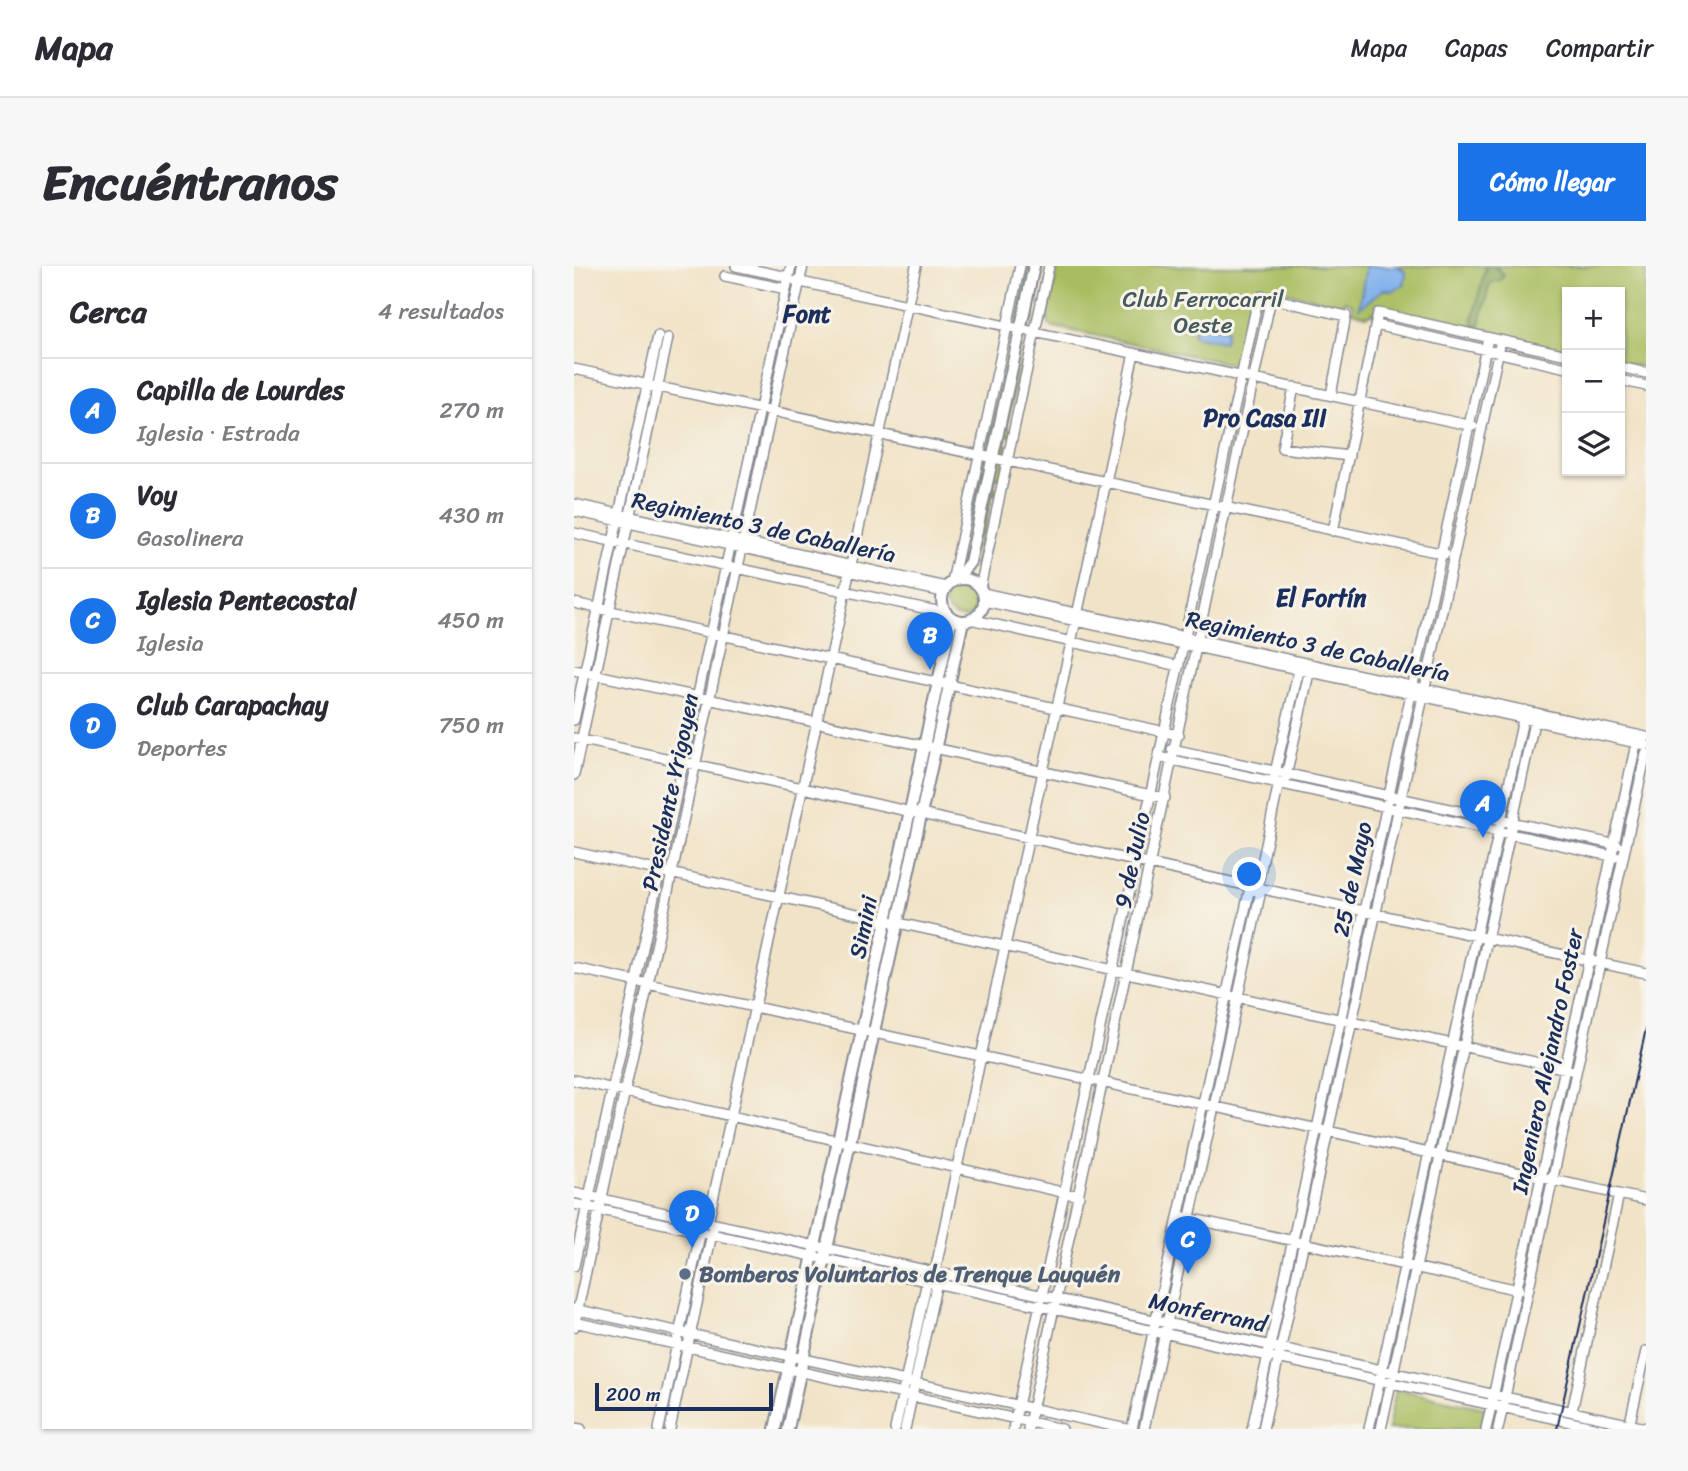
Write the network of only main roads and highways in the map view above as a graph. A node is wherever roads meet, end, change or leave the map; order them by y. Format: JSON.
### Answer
{"nodes":[{"id":1,"x":1034,"y":266,"type":"edge"},
{"id":2,"x":970,"y":562,"type":"junction"},
{"id":3,"x":950,"y":585,"type":"junction"},
{"id":4,"x":981,"y":592,"type":"junction"},
{"id":5,"x":958,"y":618,"type":"junction"},
{"id":6,"x":892,"y":921,"type":"junction"},
{"id":7,"x":775,"y":1429,"type":"edge"},
{"id":8,"x":788,"y":1429,"type":"edge"}],
"edges":[{"from":1,"to":2,"type":"main road"},
{"from":2,"to":3,"type":"main road"},
{"from":2,"to":4,"type":"main road"},
{"from":3,"to":4,"type":"main road"},
{"from":3,"to":5,"type":"main road"},
{"from":4,"to":5,"type":"main road"},
{"from":5,"to":6,"type":"main road","name":"Simini"},
{"from":6,"to":7,"type":"main road","name":"Simini"},
{"from":6,"to":8,"type":"main road","name":"Simini"}]}
